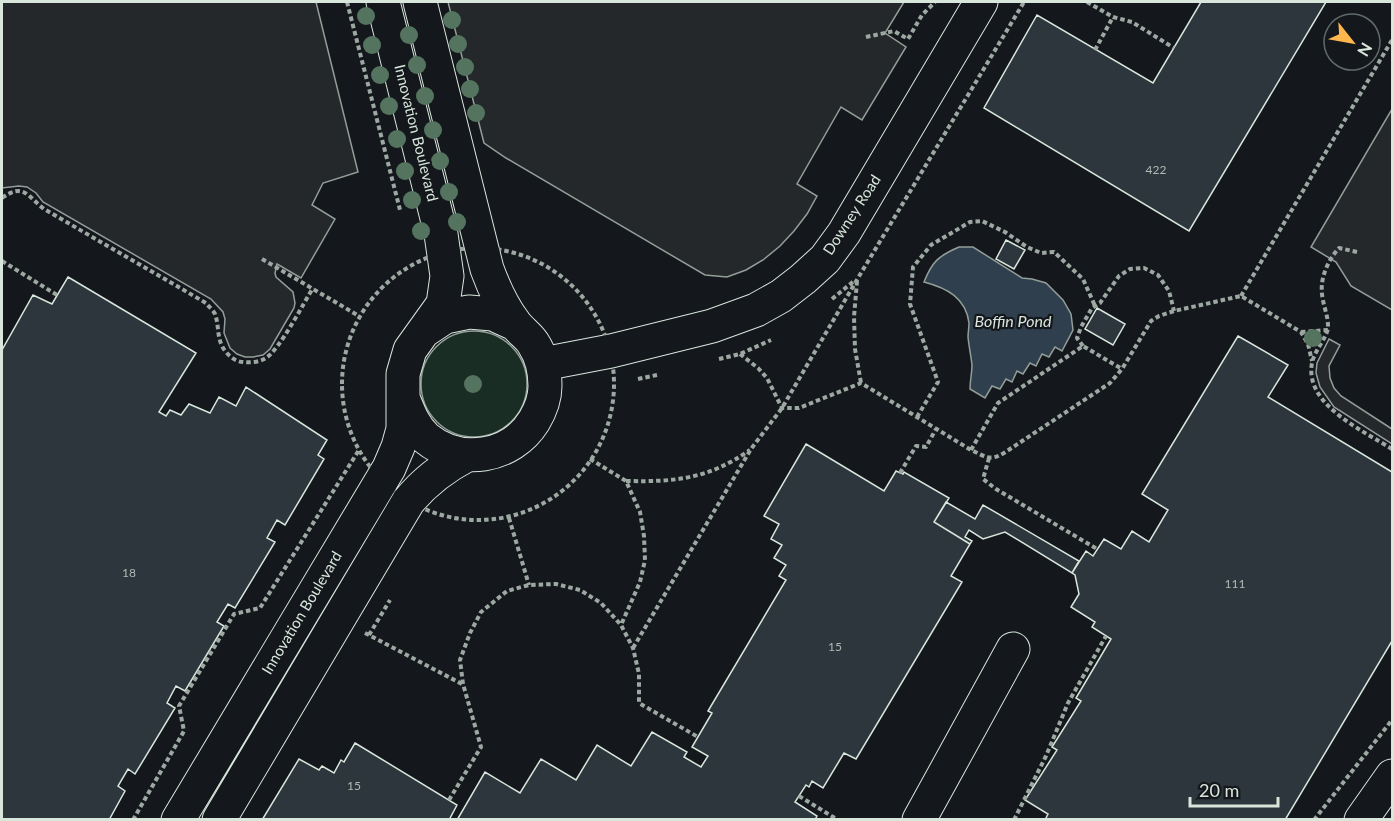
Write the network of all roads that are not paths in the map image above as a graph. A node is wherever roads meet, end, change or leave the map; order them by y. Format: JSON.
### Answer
{"nodes":[{"id":1,"x":383,"y":2,"type":"edge"},
{"id":2,"x":420,"y":2,"type":"edge"},
{"id":3,"x":981,"y":2,"type":"edge"},
{"id":4,"x":515,"y":324,"type":"junction"},
{"id":5,"x":424,"y":331,"type":"junction"},
{"id":6,"x":543,"y":364,"type":"junction"},
{"id":7,"x":403,"y":398,"type":"junction"},
{"id":8,"x":467,"y":455,"type":"junction"},
{"id":9,"x":1013,"y":649,"type":"dead end"},
{"id":10,"x":1392,"y":776,"type":"edge"},
{"id":11,"x":178,"y":819,"type":"edge"},
{"id":12,"x":219,"y":819,"type":"edge"},
{"id":13,"x":919,"y":819,"type":"edge"},
{"id":14,"x":1361,"y":819,"type":"edge"}],
"edges":[{"from":1,"to":5,"type":"street","name":"Innovation Boulevard"},
{"from":2,"to":4,"type":"street","name":"Innovation Boulevard"},
{"from":3,"to":6,"type":"street","name":"Downey Road"},
{"from":4,"to":5,"type":"street","name":"Innovation Boulevard"},
{"from":4,"to":6,"type":"street","name":"Innovation Boulevard"},
{"from":5,"to":7,"type":"street","name":"Innovation Boulevard"},
{"from":6,"to":8,"type":"street","name":"Innovation Boulevard"},
{"from":7,"to":8,"type":"street","name":"Innovation Boulevard"},
{"from":7,"to":11,"type":"street","name":"Innovation Boulevard"},
{"from":8,"to":12,"type":"street","name":"Innovation Boulevard"},
{"from":9,"to":13,"type":"street"},
{"from":10,"to":14,"type":"street"}]}
